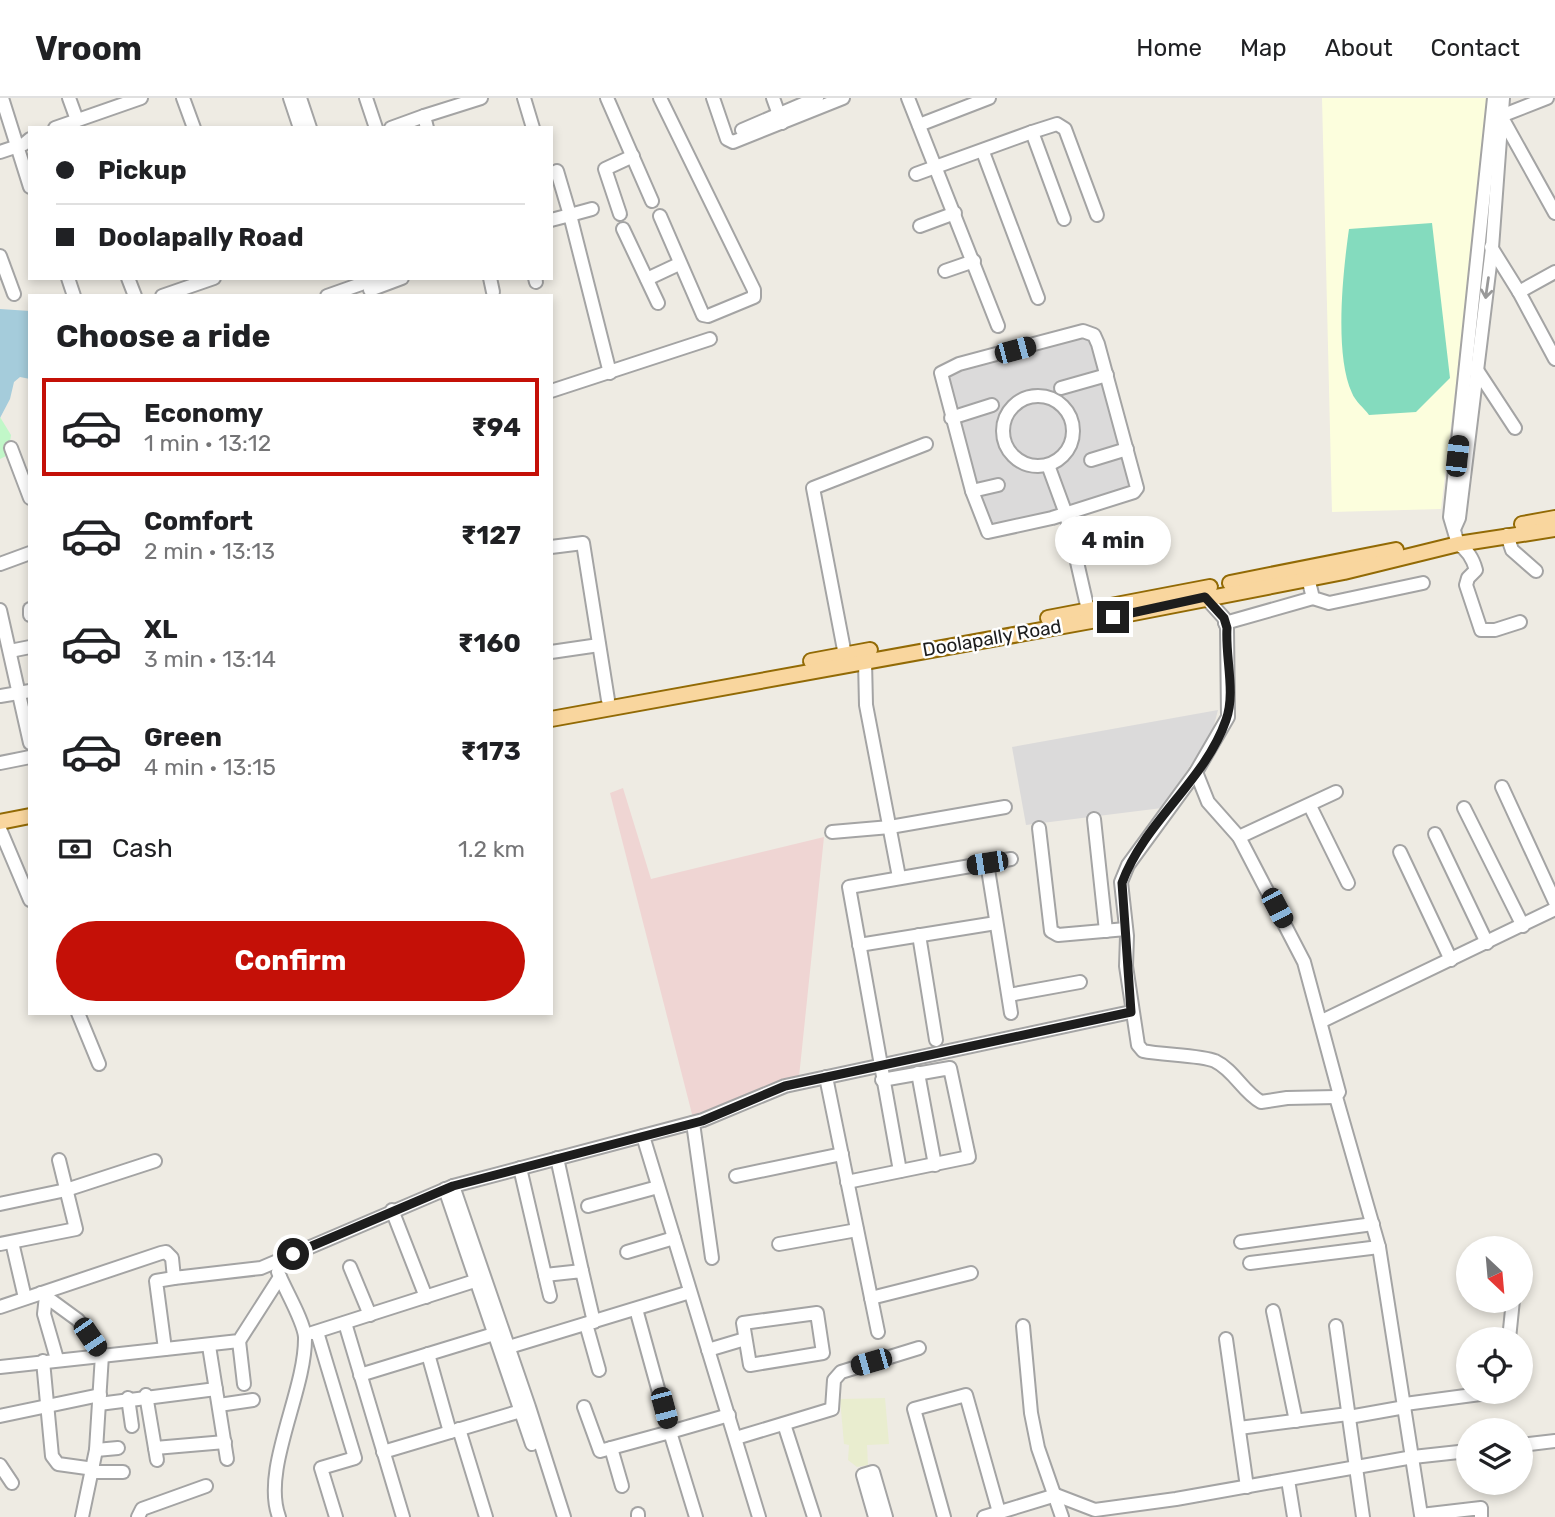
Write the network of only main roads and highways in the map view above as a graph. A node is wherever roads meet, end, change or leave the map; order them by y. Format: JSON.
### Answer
{"nodes":[{"id":1,"x":1555,"y":518,"type":"edge"},
{"id":2,"x":1555,"y":529,"type":"edge"},
{"id":3,"x":1456,"y":536,"type":"junction"},
{"id":4,"x":1274,"y":580,"type":"junction"},
{"id":5,"x":1064,"y":619,"type":"junction"},
{"id":6,"x":855,"y":660,"type":"junction"},
{"id":7,"x":553,"y":709,"type":"edge"},
{"id":8,"x":553,"y":719,"type":"edge"},
{"id":9,"x":28,"y":808,"type":"edge"},
{"id":10,"x":0,"y":814,"type":"edge"},
{"id":11,"x":28,"y":816,"type":"edge"},
{"id":12,"x":0,"y":822,"type":"edge"}],
"edges":[{"from":1,"to":3,"type":"main road"},
{"from":2,"to":3,"type":"main road","name":"Doolapally Road"},
{"from":3,"to":4,"type":"main road"},
{"from":3,"to":4,"type":"main road","name":"Doolapally Road"},
{"from":4,"to":5,"type":"main road","name":"Doolapally Road"},
{"from":4,"to":5,"type":"main road"},
{"from":5,"to":6,"type":"main road","name":"Doolapally Road"},
{"from":5,"to":6,"type":"main road"},
{"from":6,"to":7,"type":"main road"},
{"from":6,"to":8,"type":"main road","name":"Doolapally Road"},
{"from":9,"to":10,"type":"main road"},
{"from":11,"to":12,"type":"main road"}]}
